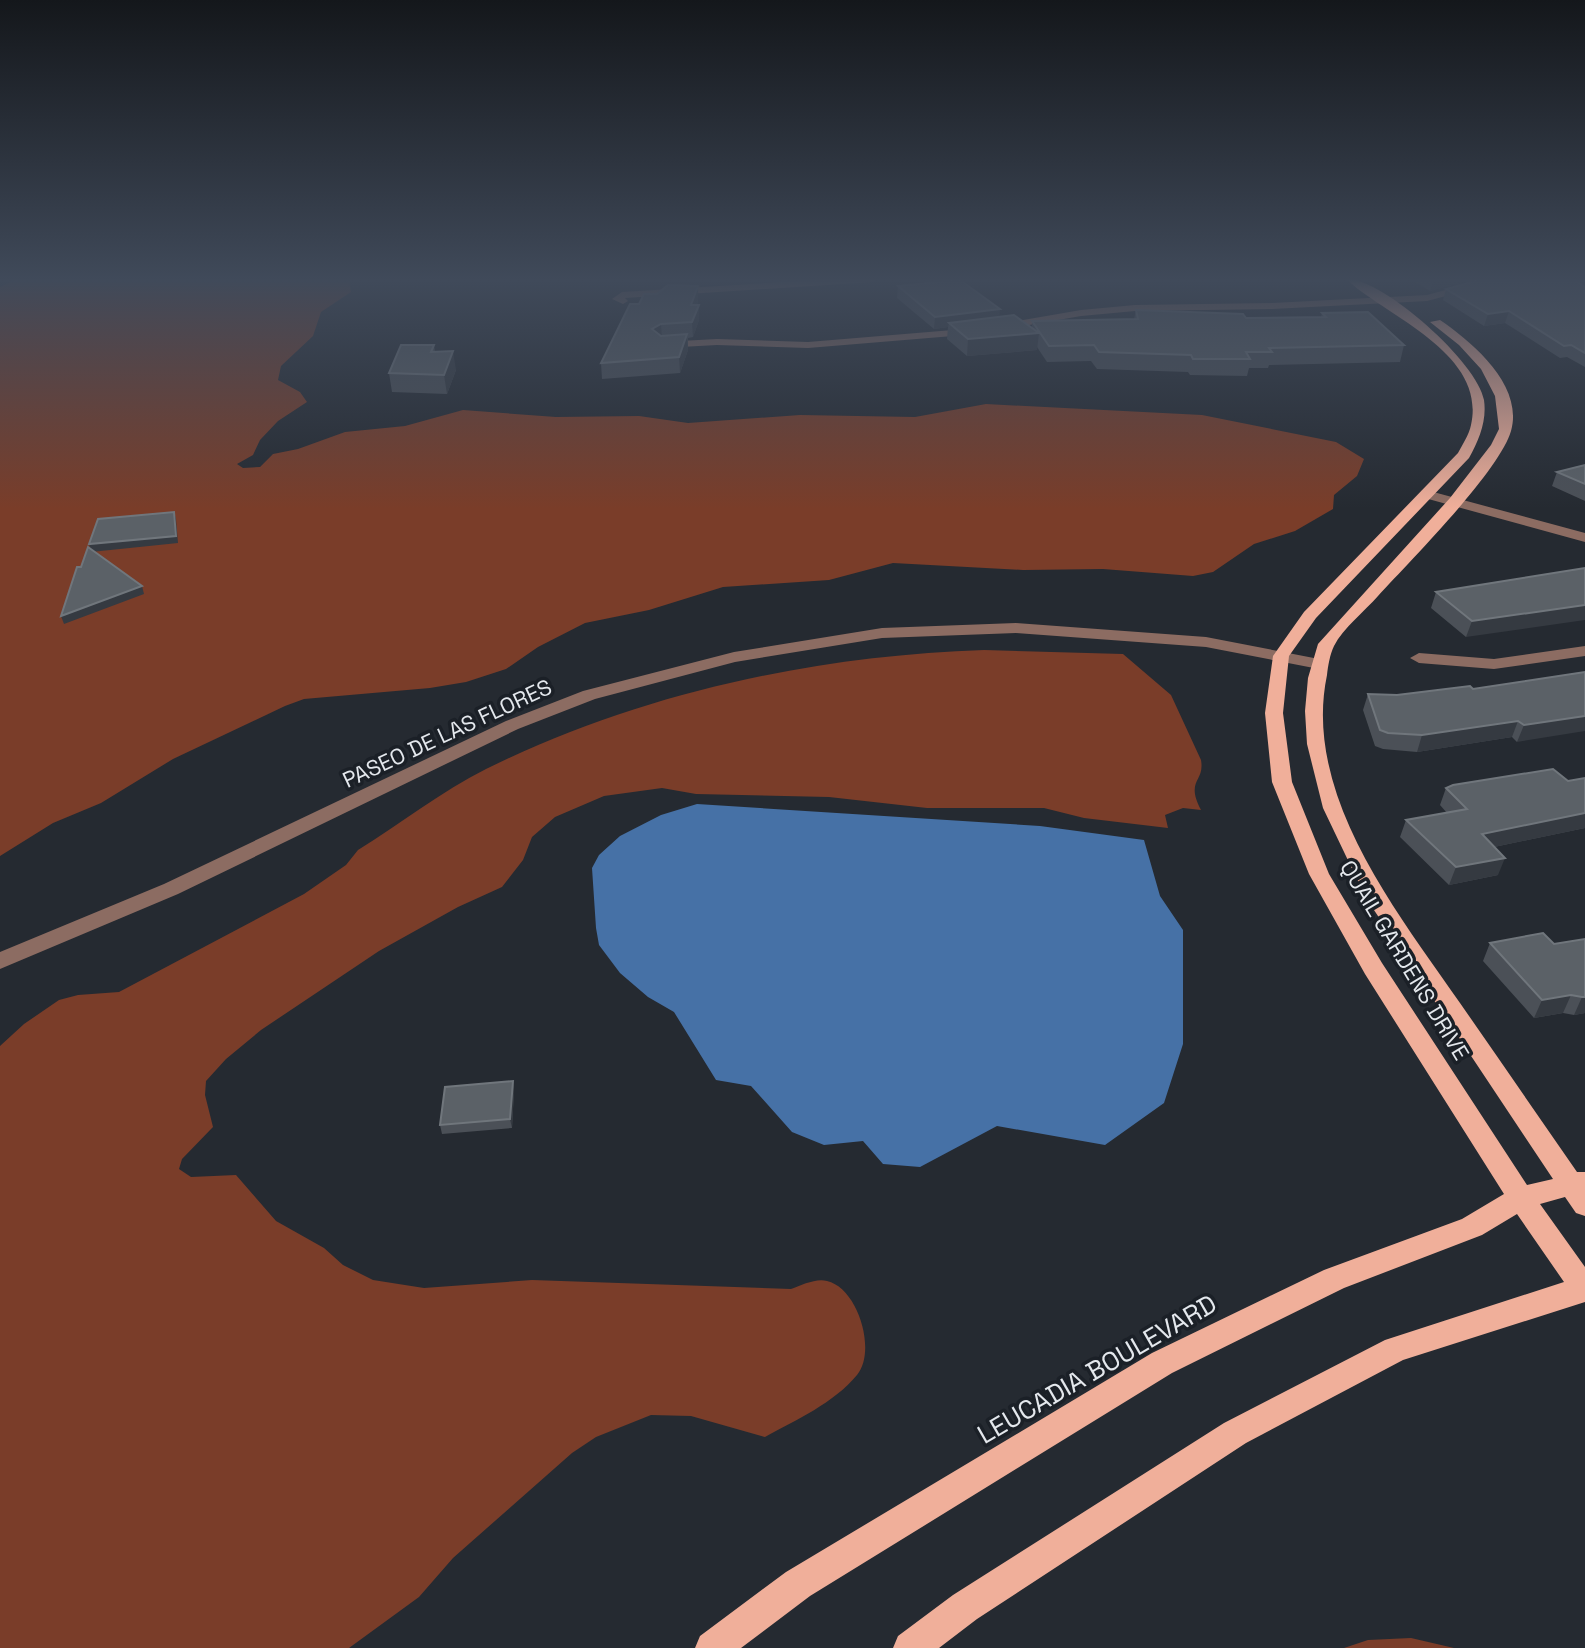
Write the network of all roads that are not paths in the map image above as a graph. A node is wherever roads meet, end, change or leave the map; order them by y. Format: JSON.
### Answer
{"nodes":[{"id":1,"x":1456,"y":356,"type":"edge"},
{"id":2,"x":1477,"y":356,"type":"edge"},
{"id":3,"x":1426,"y":494,"type":"junction"},
{"id":4,"x":1453,"y":502,"type":"junction"},
{"id":5,"x":1585,"y":538,"type":"edge"},
{"id":6,"x":1585,"y":651,"type":"edge"},
{"id":7,"x":1281,"y":656,"type":"junction"},
{"id":8,"x":1419,"y":658,"type":"dead end"},
{"id":9,"x":1319,"y":664,"type":"junction"},
{"id":10,"x":0,"y":961,"type":"edge"},
{"id":11,"x":1580,"y":1190,"type":"edge"},
{"id":12,"x":1521,"y":1198,"type":"junction"},
{"id":13,"x":1585,"y":1289,"type":"edge"},
{"id":14,"x":712,"y":1648,"type":"edge"},
{"id":15,"x":910,"y":1648,"type":"edge"}],
"edges":[{"from":1,"to":3,"type":"main road","name":"QUAIL GARDENS DRIVE"},
{"from":2,"to":4,"type":"main road","name":"QUAIL GARDENS DRIVE"},
{"from":3,"to":4,"type":"street"},
{"from":3,"to":7,"type":"main road","name":"QUAIL GARDENS DRIVE"},
{"from":4,"to":5,"type":"street"},
{"from":4,"to":9,"type":"main road","name":"QUAIL GARDENS DRIVE"},
{"from":6,"to":8,"type":"street"},
{"from":7,"to":9,"type":"street","name":"PASEO DE LAS FLORES"},
{"from":7,"to":10,"type":"street","name":"PASEO DE LAS FLORES"},
{"from":7,"to":12,"type":"main road","name":"QUAIL GARDENS DRIVE"},
{"from":9,"to":11,"type":"main road","name":"QUAIL GARDENS DRIVE"},
{"from":11,"to":12,"type":"main road","name":"LEUCADIA BOULEVARD"},
{"from":12,"to":13,"type":"main road","name":"QUAIL GARDENS DRIVE"},
{"from":12,"to":14,"type":"main road","name":"LEUCADIA BOULEVARD"},
{"from":13,"to":15,"type":"main road"}]}
